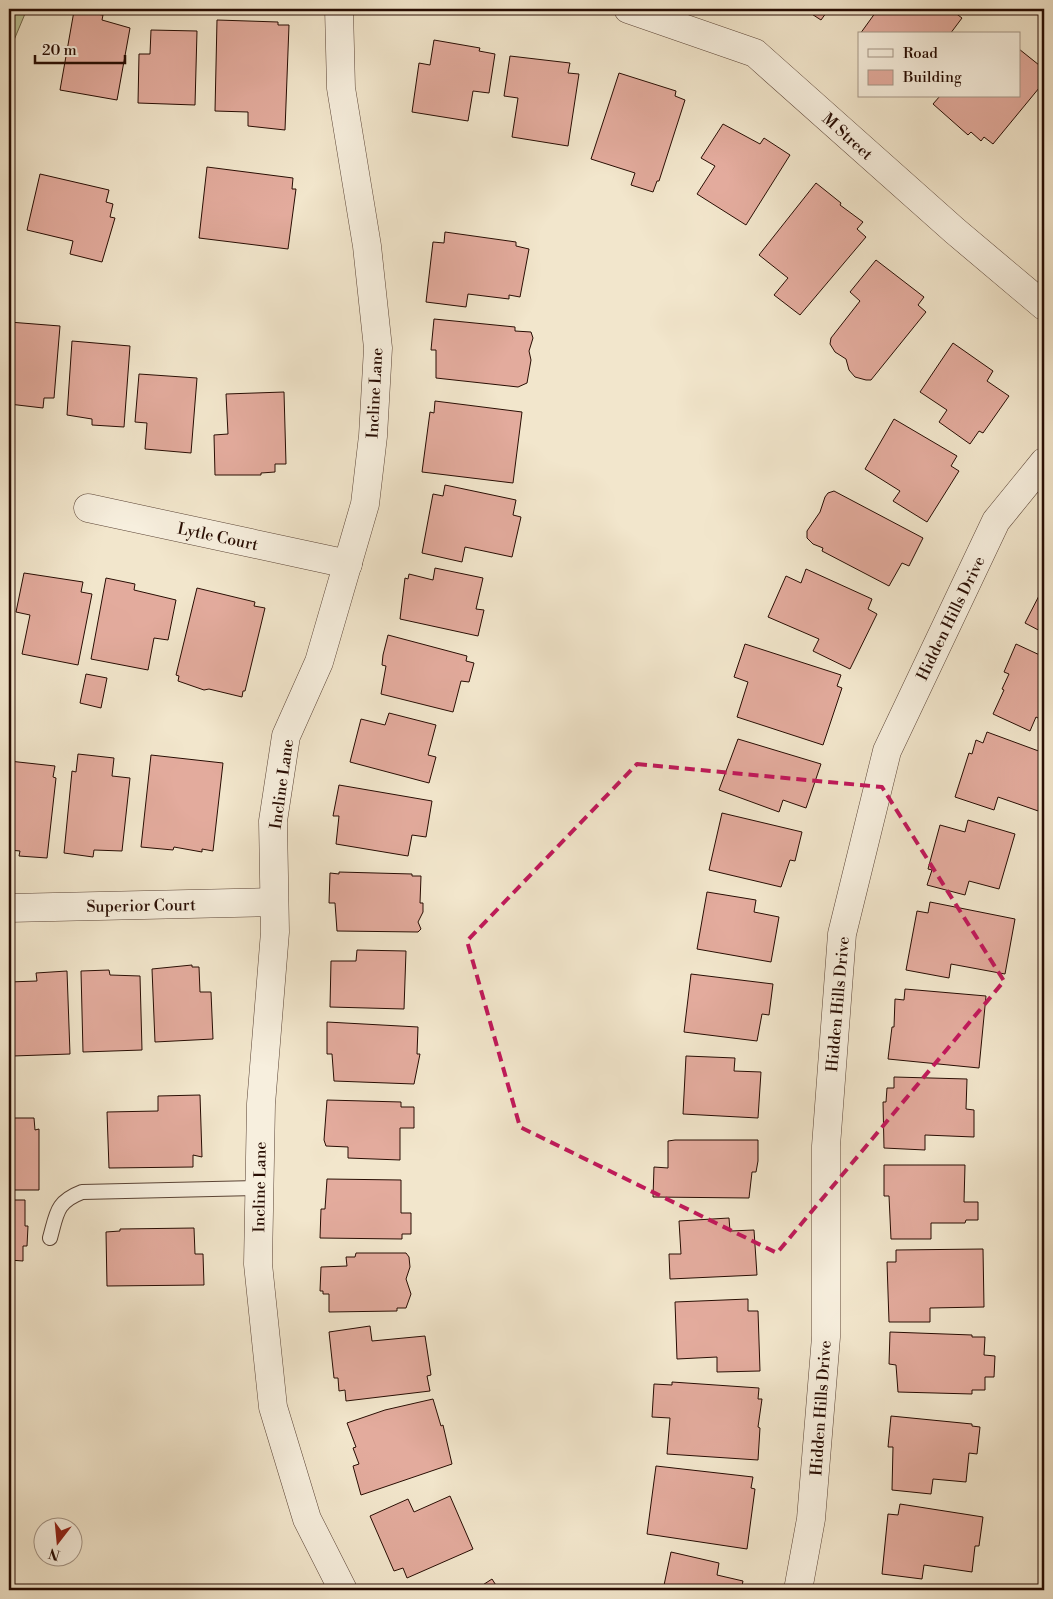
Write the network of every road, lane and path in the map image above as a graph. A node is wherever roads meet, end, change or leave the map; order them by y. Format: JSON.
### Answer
{"nodes":[{"id":1,"x":339,"y":9,"type":"edge"},
{"id":2,"x":628,"y":9,"type":"edge"},
{"id":3,"x":1044,"y":306,"type":"edge"},
{"id":4,"x":1044,"y":462,"type":"edge"},
{"id":5,"x":88,"y":508,"type":"dead end"},
{"id":6,"x":348,"y":564,"type":"junction"},
{"id":7,"x":274,"y":902,"type":"junction"},
{"id":8,"x":9,"y":908,"type":"edge"},
{"id":9,"x":259,"y":1188,"type":"junction"},
{"id":10,"x":50,"y":1238,"type":"dead end"},
{"id":11,"x":343,"y":1590,"type":"edge"},
{"id":12,"x":798,"y":1590,"type":"edge"}],
"edges":[{"from":1,"to":6,"type":"street","name":"Incline Lane"},
{"from":2,"to":3,"type":"street","name":"M Street"},
{"from":4,"to":12,"type":"street","name":"Hidden Hills Drive"},
{"from":5,"to":6,"type":"street","name":"Lytle Court"},
{"from":6,"to":7,"type":"street","name":"Incline Lane"},
{"from":7,"to":8,"type":"street","name":"Superior Court"},
{"from":7,"to":9,"type":"street","name":"Incline Lane"},
{"from":9,"to":10,"type":"lane"},
{"from":9,"to":11,"type":"street","name":"Incline Lane"}]}
